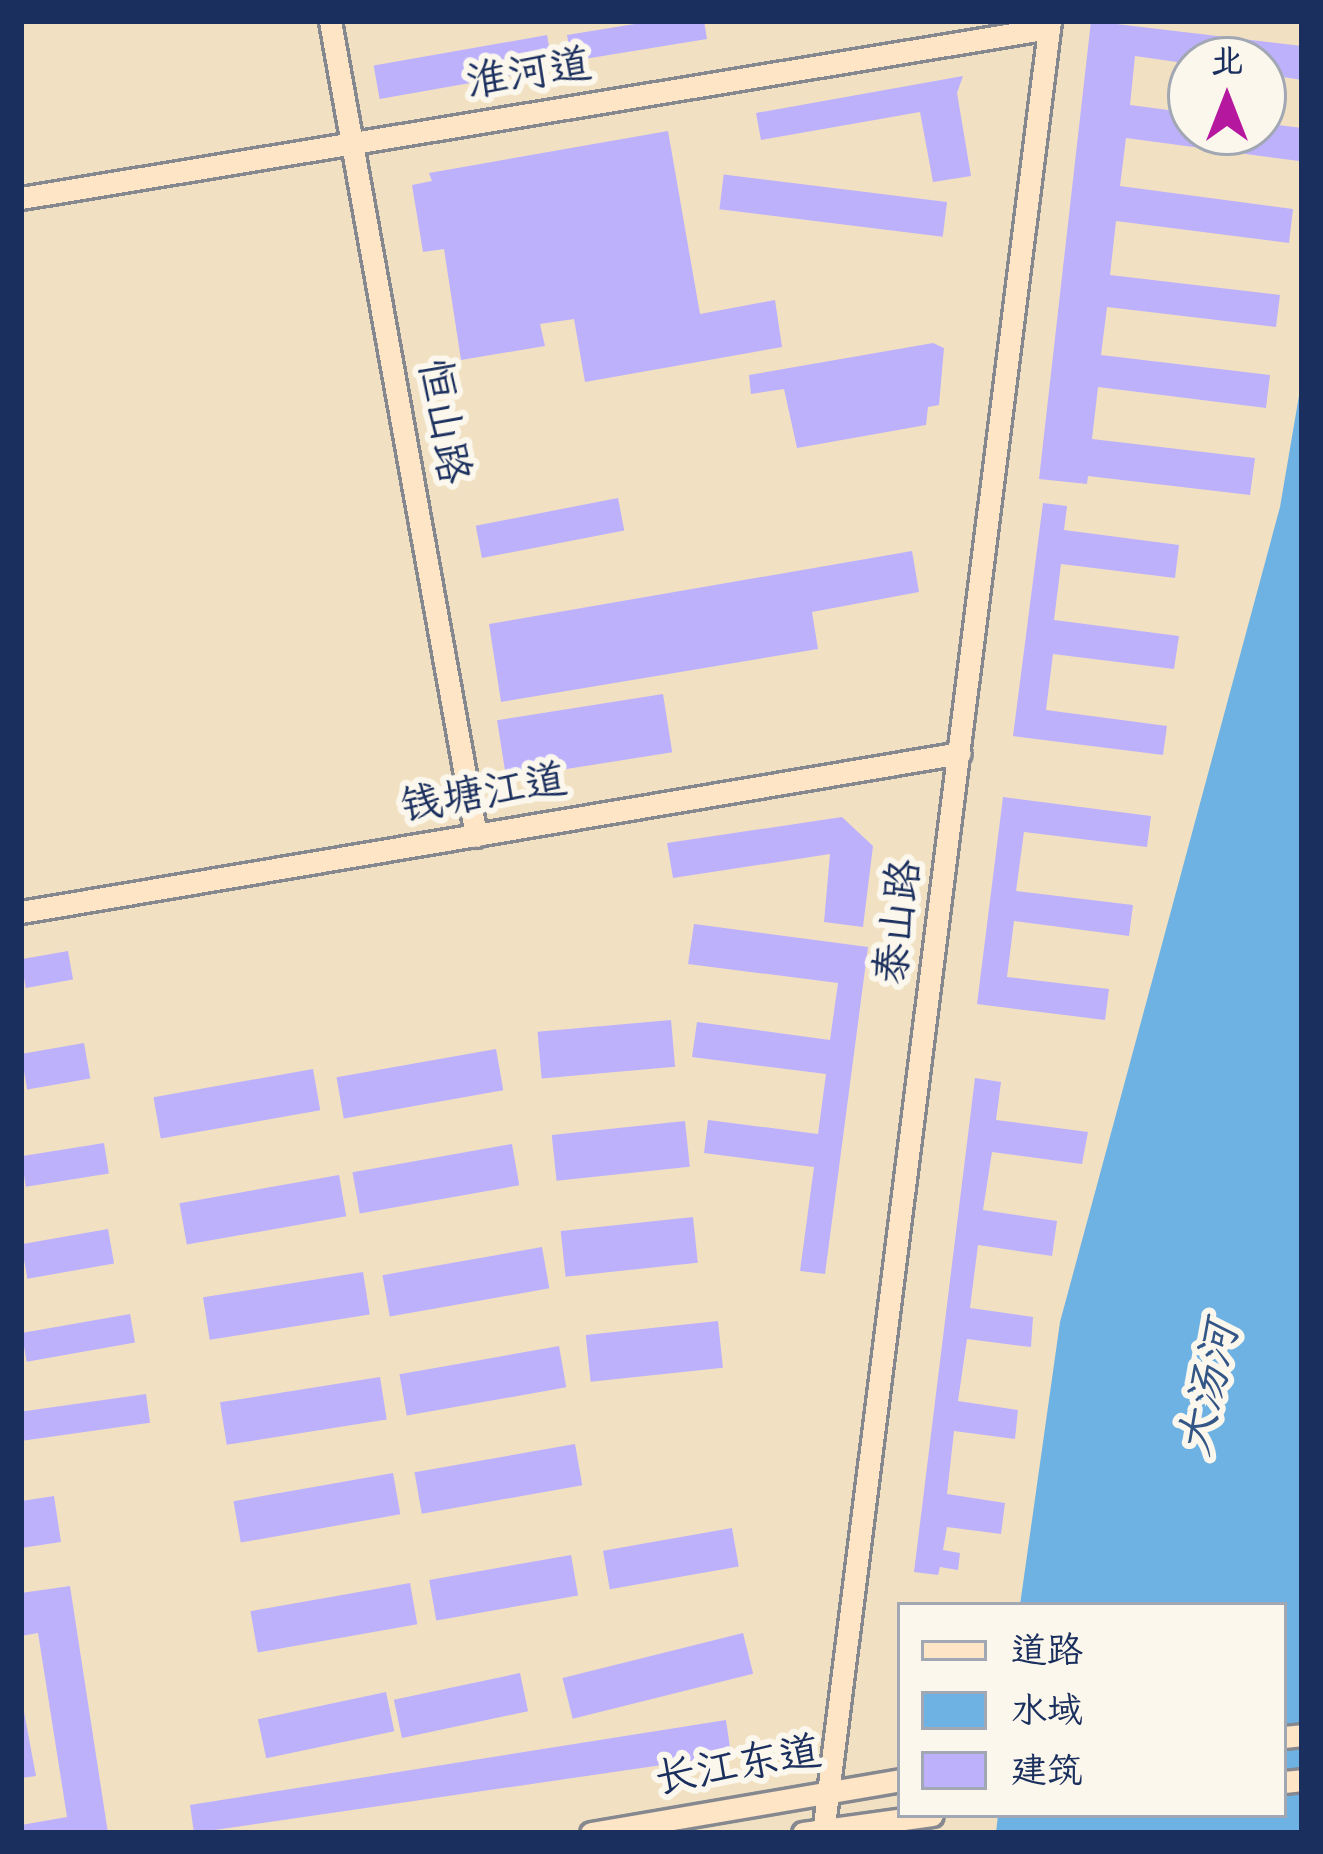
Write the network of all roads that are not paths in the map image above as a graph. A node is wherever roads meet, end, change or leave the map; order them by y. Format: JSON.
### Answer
{"nodes":[{"id":1,"x":330,"y":21,"type":"edge"},
{"id":2,"x":1050,"y":25,"type":"edge"},
{"id":3,"x":353,"y":143,"type":"junction"},
{"id":4,"x":21,"y":197,"type":"edge"},
{"id":5,"x":960,"y":753,"type":"junction"},
{"id":6,"x":476,"y":836,"type":"junction"},
{"id":7,"x":21,"y":912,"type":"edge"},
{"id":8,"x":897,"y":1780,"type":"edge"},
{"id":9,"x":830,"y":1788,"type":"junction"},
{"id":10,"x":914,"y":1818,"type":"edge"},
{"id":11,"x":850,"y":1829,"type":"edge"},
{"id":12,"x":816,"y":1832,"type":"edge"},
{"id":13,"x":591,"y":1833,"type":"edge"}],
"edges":[{"from":1,"to":3,"type":"street","name":"恒山路"},
{"from":2,"to":3,"type":"street","name":"淮河道"},
{"from":2,"to":5,"type":"street","name":"泰山路"},
{"from":3,"to":4,"type":"street","name":"淮河道"},
{"from":3,"to":6,"type":"street","name":"恒山路"},
{"from":5,"to":6,"type":"street","name":"钱塘江道"},
{"from":5,"to":9,"type":"street","name":"泰山路"},
{"from":6,"to":7,"type":"street","name":"钱塘江道"},
{"from":8,"to":9,"type":"street","name":"长江东道"},
{"from":9,"to":11,"type":"street"},
{"from":9,"to":12,"type":"street","name":"泰山路"},
{"from":9,"to":13,"type":"street","name":"长江东道"},
{"from":10,"to":11,"type":"street","name":"长江东道"},
{"from":11,"to":12,"type":"street","name":"长江东道"}]}
